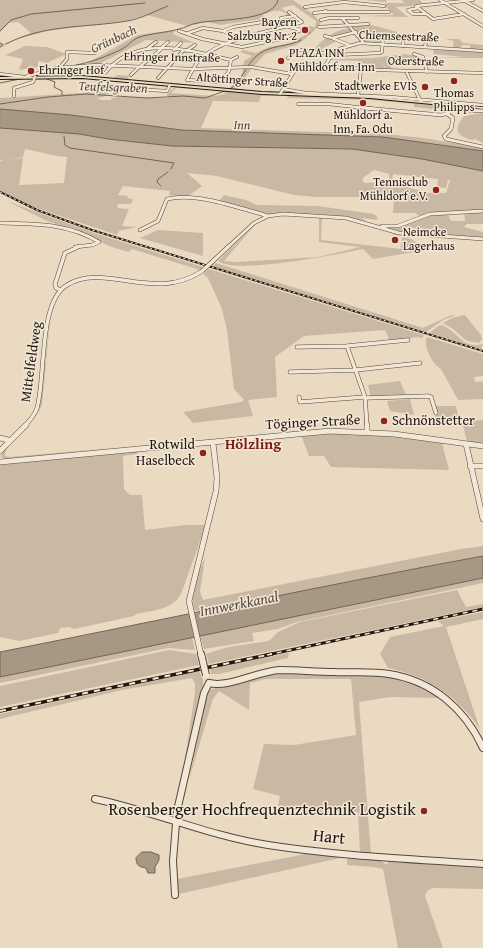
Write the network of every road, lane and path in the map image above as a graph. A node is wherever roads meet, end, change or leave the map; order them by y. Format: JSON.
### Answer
{"nodes":[{"id":1,"x":440,"y":0,"type":"edge"},
{"id":2,"x":473,"y":0,"type":"edge"},
{"id":3,"x":465,"y":1,"type":"edge"},
{"id":4,"x":363,"y":4,"type":"junction"},
{"id":5,"x":440,"y":4,"type":"junction"},
{"id":6,"x":446,"y":4,"type":"junction"},
{"id":7,"x":384,"y":6,"type":"dead end"},
{"id":8,"x":449,"y":6,"type":"junction"},
{"id":9,"x":305,"y":7,"type":"dead end"},
{"id":10,"x":477,"y":7,"type":"junction"},
{"id":11,"x":483,"y":7,"type":"edge"},
{"id":12,"x":418,"y":8,"type":"junction"},
{"id":13,"x":356,"y":10,"type":"junction"},
{"id":14,"x":483,"y":11,"type":"edge"},
{"id":15,"x":289,"y":12,"type":"dead end"},
{"id":16,"x":389,"y":12,"type":"dead end"},
{"id":17,"x":314,"y":13,"type":"dead end"},
{"id":18,"x":424,"y":14,"type":"junction"},
{"id":19,"x":464,"y":14,"type":"junction"},
{"id":20,"x":295,"y":16,"type":"junction"},
{"id":21,"x":281,"y":18,"type":"dead end"},
{"id":22,"x":343,"y":19,"type":"junction"},
{"id":23,"x":478,"y":22,"type":"junction"},
{"id":24,"x":483,"y":22,"type":"edge"},
{"id":25,"x":368,"y":24,"type":"dead end"},
{"id":26,"x":351,"y":26,"type":"junction"},
{"id":27,"x":483,"y":26,"type":"edge"},
{"id":28,"x":290,"y":27,"type":"junction"},
{"id":29,"x":319,"y":27,"type":"dead end"},
{"id":30,"x":301,"y":30,"type":"junction"},
{"id":31,"x":179,"y":31,"type":"dead end"},
{"id":32,"x":223,"y":31,"type":"junction"},
{"id":33,"x":308,"y":32,"type":"dead end"},
{"id":34,"x":356,"y":32,"type":"junction"},
{"id":35,"x":188,"y":33,"type":"junction"},
{"id":36,"x":427,"y":35,"type":"dead end"},
{"id":37,"x":325,"y":36,"type":"dead end"},
{"id":38,"x":237,"y":37,"type":"junction"},
{"id":39,"x":332,"y":38,"type":"junction"},
{"id":40,"x":338,"y":40,"type":"junction"},
{"id":41,"x":156,"y":42,"type":"dead end"},
{"id":42,"x":168,"y":42,"type":"dead end"},
{"id":43,"x":223,"y":43,"type":"junction"},
{"id":44,"x":333,"y":43,"type":"dead end"},
{"id":45,"x":364,"y":43,"type":"junction"},
{"id":46,"x":382,"y":43,"type":"junction"},
{"id":47,"x":181,"y":44,"type":"dead end"},
{"id":48,"x":349,"y":44,"type":"junction"},
{"id":49,"x":195,"y":45,"type":"dead end"},
{"id":50,"x":403,"y":46,"type":"junction"},
{"id":51,"x":409,"y":47,"type":"junction"},
{"id":52,"x":424,"y":47,"type":"junction"},
{"id":53,"x":148,"y":48,"type":"junction"},
{"id":54,"x":414,"y":48,"type":"junction"},
{"id":55,"x":160,"y":49,"type":"junction"},
{"id":56,"x":174,"y":50,"type":"junction"},
{"id":57,"x":185,"y":51,"type":"junction"},
{"id":58,"x":483,"y":51,"type":"edge"},
{"id":59,"x":95,"y":53,"type":"dead end"},
{"id":60,"x":205,"y":54,"type":"junction"},
{"id":61,"x":414,"y":54,"type":"junction"},
{"id":62,"x":330,"y":55,"type":"junction"},
{"id":63,"x":237,"y":57,"type":"dead end"},
{"id":64,"x":288,"y":58,"type":"dead end"},
{"id":65,"x":231,"y":60,"type":"junction"},
{"id":66,"x":110,"y":66,"type":"junction"},
{"id":67,"x":325,"y":66,"type":"junction"},
{"id":68,"x":62,"y":67,"type":"junction"},
{"id":69,"x":138,"y":68,"type":"junction"},
{"id":70,"x":230,"y":68,"type":"junction"},
{"id":71,"x":167,"y":69,"type":"junction"},
{"id":72,"x":361,"y":69,"type":"junction"},
{"id":73,"x":193,"y":70,"type":"junction"},
{"id":74,"x":406,"y":71,"type":"junction"},
{"id":75,"x":427,"y":72,"type":"junction"},
{"id":76,"x":105,"y":73,"type":"dead end"},
{"id":77,"x":483,"y":73,"type":"edge"},
{"id":78,"x":0,"y":74,"type":"edge"},
{"id":79,"x":292,"y":74,"type":"junction"},
{"id":80,"x":131,"y":75,"type":"dead end"},
{"id":81,"x":25,"y":77,"type":"junction"},
{"id":82,"x":34,"y":77,"type":"junction"},
{"id":83,"x":0,"y":78,"type":"edge"},
{"id":84,"x":158,"y":78,"type":"dead end"},
{"id":85,"x":170,"y":85,"type":"junction"},
{"id":86,"x":85,"y":86,"type":"dead end"},
{"id":87,"x":283,"y":89,"type":"junction"},
{"id":88,"x":280,"y":94,"type":"junction"},
{"id":89,"x":358,"y":95,"type":"junction"},
{"id":90,"x":14,"y":96,"type":"dead end"},
{"id":91,"x":420,"y":100,"type":"junction"},
{"id":92,"x":298,"y":104,"type":"dead end"},
{"id":93,"x":483,"y":106,"type":"edge"},
{"id":94,"x":448,"y":107,"type":"junction"},
{"id":95,"x":483,"y":111,"type":"edge"},
{"id":96,"x":447,"y":114,"type":"junction"},
{"id":97,"x":483,"y":147,"type":"edge"},
{"id":98,"x":483,"y":211,"type":"edge"},
{"id":99,"x":268,"y":216,"type":"junction"},
{"id":100,"x":0,"y":223,"type":"edge"},
{"id":101,"x":380,"y":226,"type":"junction"},
{"id":102,"x":140,"y":230,"type":"dead end"},
{"id":103,"x":483,"y":239,"type":"edge"},
{"id":104,"x":61,"y":290,"type":"junction"},
{"id":105,"x":408,"y":340,"type":"dead end"},
{"id":106,"x":347,"y":346,"type":"junction"},
{"id":107,"x":297,"y":347,"type":"dead end"},
{"id":108,"x":420,"y":363,"type":"dead end"},
{"id":109,"x":356,"y":370,"type":"junction"},
{"id":110,"x":290,"y":372,"type":"dead end"},
{"id":111,"x":299,"y":397,"type":"dead end"},
{"id":112,"x":365,"y":397,"type":"junction"},
{"id":113,"x":436,"y":413,"type":"dead end"},
{"id":114,"x":367,"y":432,"type":"junction"},
{"id":115,"x":0,"y":438,"type":"edge"},
{"id":116,"x":8,"y":440,"type":"junction"},
{"id":117,"x":213,"y":443,"type":"junction"},
{"id":118,"x":466,"y":444,"type":"junction"},
{"id":119,"x":483,"y":446,"type":"edge"},
{"id":120,"x":0,"y":452,"type":"edge"},
{"id":121,"x":0,"y":462,"type":"edge"},
{"id":122,"x":470,"y":466,"type":"junction"},
{"id":123,"x":483,"y":466,"type":"edge"},
{"id":124,"x":483,"y":519,"type":"edge"},
{"id":125,"x":210,"y":683,"type":"junction"},
{"id":126,"x":483,"y":748,"type":"edge"},
{"id":127,"x":95,"y":799,"type":"dead end"},
{"id":128,"x":176,"y":822,"type":"junction"},
{"id":129,"x":483,"y":864,"type":"edge"},
{"id":130,"x":175,"y":895,"type":"dead end"}],
"edges":[{"from":1,"to":6,"type":"street"},
{"from":2,"to":3,"type":"street"},
{"from":3,"to":6,"type":"street"},
{"from":3,"to":10,"type":"street"},
{"from":4,"to":7,"type":"street"},
{"from":4,"to":9,"type":"street"},
{"from":4,"to":13,"type":"street"},
{"from":5,"to":6,"type":"street"},
{"from":5,"to":8,"type":"street"},
{"from":5,"to":12,"type":"street"},
{"from":6,"to":8,"type":"street"},
{"from":8,"to":19,"type":"street"},
{"from":10,"to":11,"type":"street"},
{"from":10,"to":14,"type":"street"},
{"from":12,"to":18,"type":"street"},
{"from":12,"to":18,"type":"street"},
{"from":13,"to":16,"type":"street"},
{"from":13,"to":17,"type":"street"},
{"from":13,"to":22,"type":"street"},
{"from":15,"to":20,"type":"street"},
{"from":18,"to":19,"type":"street"},
{"from":19,"to":23,"type":"street"},
{"from":20,"to":21,"type":"street"},
{"from":20,"to":28,"type":"street"},
{"from":22,"to":22,"type":"street"},
{"from":22,"to":26,"type":"street"},
{"from":23,"to":24,"type":"street"},
{"from":23,"to":27,"type":"street"},
{"from":25,"to":26,"type":"street"},
{"from":26,"to":29,"type":"street"},
{"from":26,"to":34,"type":"street"},
{"from":28,"to":30,"type":"street"},
{"from":28,"to":32,"type":"street"},
{"from":28,"to":38,"type":"street"},
{"from":30,"to":33,"type":"street"},
{"from":30,"to":43,"type":"street"},
{"from":31,"to":35,"type":"street"},
{"from":32,"to":35,"type":"street"},
{"from":32,"to":38,"type":"street"},
{"from":34,"to":39,"type":"street"},
{"from":34,"to":45,"type":"street"},
{"from":35,"to":43,"type":"street"},
{"from":36,"to":52,"type":"street"},
{"from":37,"to":39,"type":"street"},
{"from":38,"to":43,"type":"street"},
{"from":39,"to":40,"type":"street"},
{"from":40,"to":44,"type":"street"},
{"from":40,"to":48,"type":"street"},
{"from":41,"to":53,"type":"street"},
{"from":42,"to":55,"type":"street"},
{"from":43,"to":60,"type":"street"},
{"from":45,"to":46,"type":"street","name":"Chiemseestraße"},
{"from":45,"to":48,"type":"street","name":"Chiemseestraße"},
{"from":46,"to":50,"type":"street","name":"Chiemseestraße"},
{"from":46,"to":50,"type":"street"},
{"from":46,"to":62,"type":"street"},
{"from":47,"to":56,"type":"street"},
{"from":48,"to":62,"type":"street","name":"Chiemseestraße"},
{"from":49,"to":57,"type":"street"},
{"from":50,"to":51,"type":"street","name":"Chiemseestraße"},
{"from":51,"to":54,"type":"street","name":"Chiemseestraße"},
{"from":51,"to":61,"type":"street"},
{"from":52,"to":54,"type":"street","name":"Chiemseestraße"},
{"from":52,"to":58,"type":"street","name":"Chiemseestraße"},
{"from":53,"to":55,"type":"street"},
{"from":53,"to":66,"type":"street"},
{"from":54,"to":61,"type":"street"},
{"from":55,"to":56,"type":"street"},
{"from":55,"to":69,"type":"street"},
{"from":56,"to":57,"type":"street"},
{"from":57,"to":60,"type":"street"},
{"from":57,"to":71,"type":"street"},
{"from":59,"to":68,"type":"street"},
{"from":60,"to":65,"type":"street"},
{"from":60,"to":73,"type":"street"},
{"from":61,"to":75,"type":"street"},
{"from":62,"to":64,"type":"street"},
{"from":62,"to":67,"type":"street"},
{"from":63,"to":65,"type":"street"},
{"from":65,"to":70,"type":"street"},
{"from":66,"to":68,"type":"street","name":"Ehringer Innstraße"},
{"from":66,"to":69,"type":"street","name":"Ehringer Innstraße"},
{"from":66,"to":76,"type":"street"},
{"from":67,"to":72,"type":"street","name":"Oderstraße"},
{"from":67,"to":79,"type":"street","name":"Oderstraße"},
{"from":68,"to":81,"type":"street","name":"Ehringer Innstraße"},
{"from":69,"to":71,"type":"street","name":"Ehringer Innstraße"},
{"from":69,"to":80,"type":"street"},
{"from":70,"to":73,"type":"street","name":"Ehringer Innstraße"},
{"from":70,"to":73,"type":"street"},
{"from":70,"to":79,"type":"street","name":"Ehringer Innstraße"},
{"from":71,"to":73,"type":"street","name":"Ehringer Innstraße"},
{"from":71,"to":84,"type":"street"},
{"from":72,"to":74,"type":"street","name":"Oderstraße"},
{"from":72,"to":89,"type":"street"},
{"from":74,"to":75,"type":"street","name":"Oderstraße"},
{"from":74,"to":91,"type":"street"},
{"from":75,"to":77,"type":"street","name":"Oderstraße"},
{"from":78,"to":81,"type":"street"},
{"from":79,"to":87,"type":"street"},
{"from":81,"to":82,"type":"main road","name":"Altöttinger Straße"},
{"from":81,"to":83,"type":"main road","name":"Altöttinger Straße"},
{"from":82,"to":85,"type":"main road","name":"Altöttinger Straße"},
{"from":82,"to":90,"type":"street"},
{"from":85,"to":86,"type":"street"},
{"from":85,"to":88,"type":"main road","name":"Altöttinger Straße"},
{"from":87,"to":88,"type":"street"},
{"from":87,"to":89,"type":"street"},
{"from":88,"to":94,"type":"main road","name":"Altöttinger Straße"},
{"from":89,"to":91,"type":"street"},
{"from":91,"to":93,"type":"street"},
{"from":92,"to":96,"type":"street"},
{"from":93,"to":94,"type":"main road","name":"Altöttinger Straße"},
{"from":94,"to":95,"type":"street"},
{"from":94,"to":96,"type":"street"},
{"from":96,"to":97,"type":"street"},
{"from":98,"to":101,"type":"street"},
{"from":99,"to":101,"type":"street"},
{"from":99,"to":102,"type":"street"},
{"from":99,"to":104,"type":"street","bridge":true},
{"from":100,"to":104,"type":"street"},
{"from":101,"to":103,"type":"street"},
{"from":104,"to":116,"type":"street","name":"Mittelfeldweg"},
{"from":105,"to":106,"type":"street"},
{"from":106,"to":107,"type":"street"},
{"from":106,"to":109,"type":"street"},
{"from":108,"to":109,"type":"street"},
{"from":109,"to":110,"type":"street"},
{"from":109,"to":112,"type":"street"},
{"from":111,"to":112,"type":"street"},
{"from":112,"to":113,"type":"street"},
{"from":112,"to":114,"type":"street"},
{"from":114,"to":117,"type":"street","name":"Töginger Straße"},
{"from":114,"to":118,"type":"street","name":"Töginger Straße"},
{"from":115,"to":116,"type":"street"},
{"from":116,"to":120,"type":"street","name":"Mittelfeldweg"},
{"from":117,"to":121,"type":"street","name":"Töginger Straße"},
{"from":117,"to":125,"type":"street","bridge":true},
{"from":118,"to":119,"type":"street","name":"Töginger Straße"},
{"from":118,"to":122,"type":"street"},
{"from":122,"to":123,"type":"street"},
{"from":122,"to":124,"type":"street"},
{"from":125,"to":126,"type":"street"},
{"from":125,"to":128,"type":"street"},
{"from":127,"to":128,"type":"street","name":"Hart"},
{"from":128,"to":129,"type":"street","name":"Hart"},
{"from":128,"to":130,"type":"street"}]}
